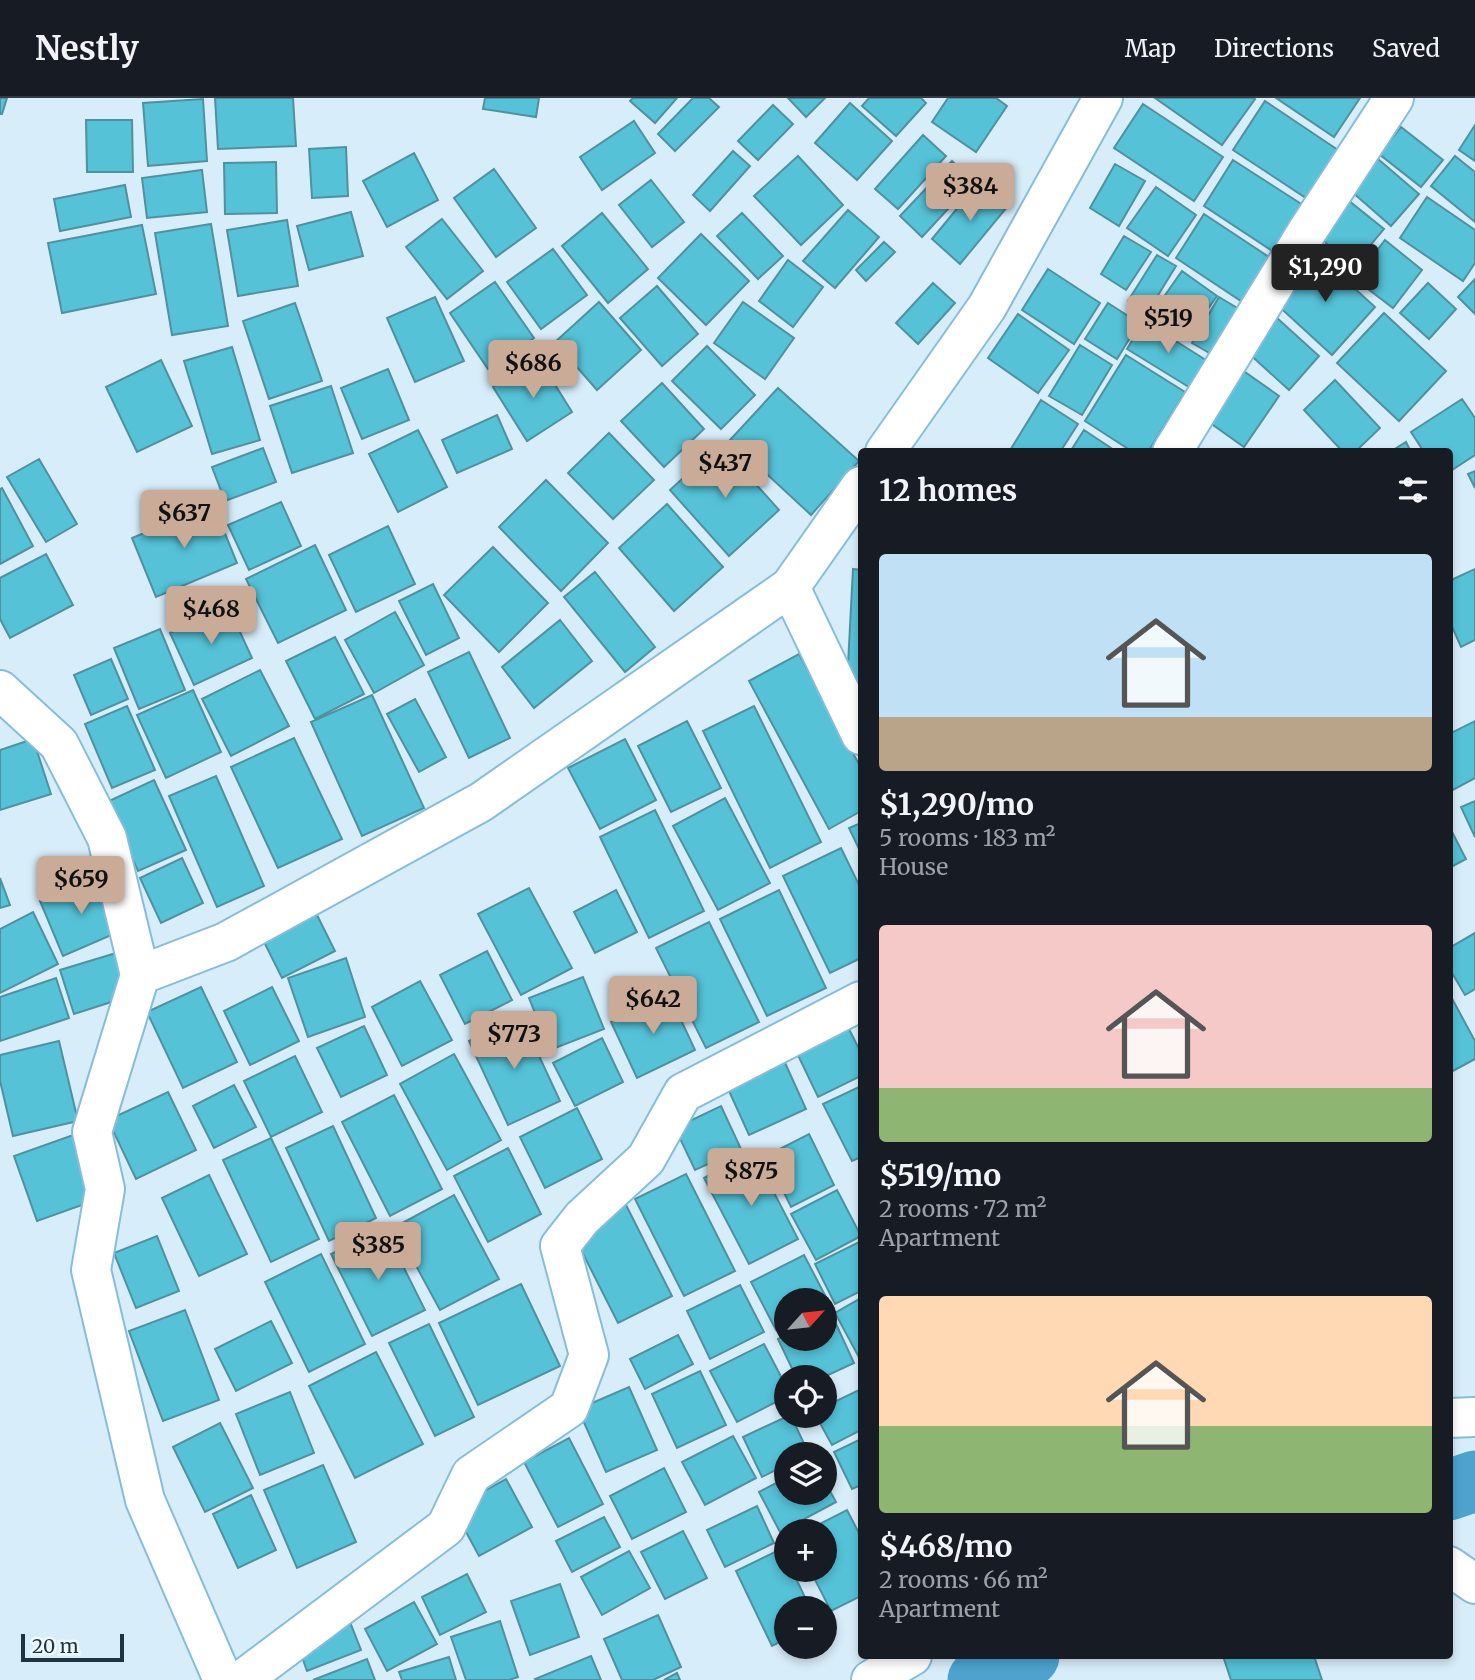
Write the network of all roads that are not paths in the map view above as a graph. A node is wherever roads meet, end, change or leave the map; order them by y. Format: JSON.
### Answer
{"nodes":[{"id":1,"x":1103,"y":98,"type":"edge"},
{"id":2,"x":1394,"y":98,"type":"edge"},
{"id":3,"x":888,"y":448,"type":"edge"},
{"id":4,"x":1174,"y":448,"type":"edge"},
{"id":5,"x":858,"y":490,"type":"edge"},
{"id":6,"x":790,"y":587,"type":"junction"},
{"id":7,"x":0,"y":690,"type":"edge"},
{"id":8,"x":858,"y":729,"type":"edge"},
{"id":9,"x":140,"y":975,"type":"junction"},
{"id":10,"x":858,"y":1003,"type":"edge"},
{"id":11,"x":1475,"y":1417,"type":"edge"},
{"id":12,"x":1453,"y":1418,"type":"edge"},
{"id":13,"x":1453,"y":1569,"type":"edge"},
{"id":14,"x":1475,"y":1584,"type":"edge"},
{"id":15,"x":907,"y":1659,"type":"edge"},
{"id":16,"x":223,"y":1680,"type":"edge"},
{"id":17,"x":242,"y":1680,"type":"edge"},
{"id":18,"x":871,"y":1680,"type":"edge"}],
"edges":[{"from":1,"to":3,"type":"street"},
{"from":2,"to":4,"type":"street"},
{"from":5,"to":6,"type":"street"},
{"from":6,"to":8,"type":"street"},
{"from":6,"to":9,"type":"street"},
{"from":7,"to":9,"type":"street"},
{"from":9,"to":16,"type":"street"},
{"from":10,"to":17,"type":"street"},
{"from":11,"to":12,"type":"street"},
{"from":13,"to":14,"type":"street"},
{"from":15,"to":18,"type":"street"}]}
